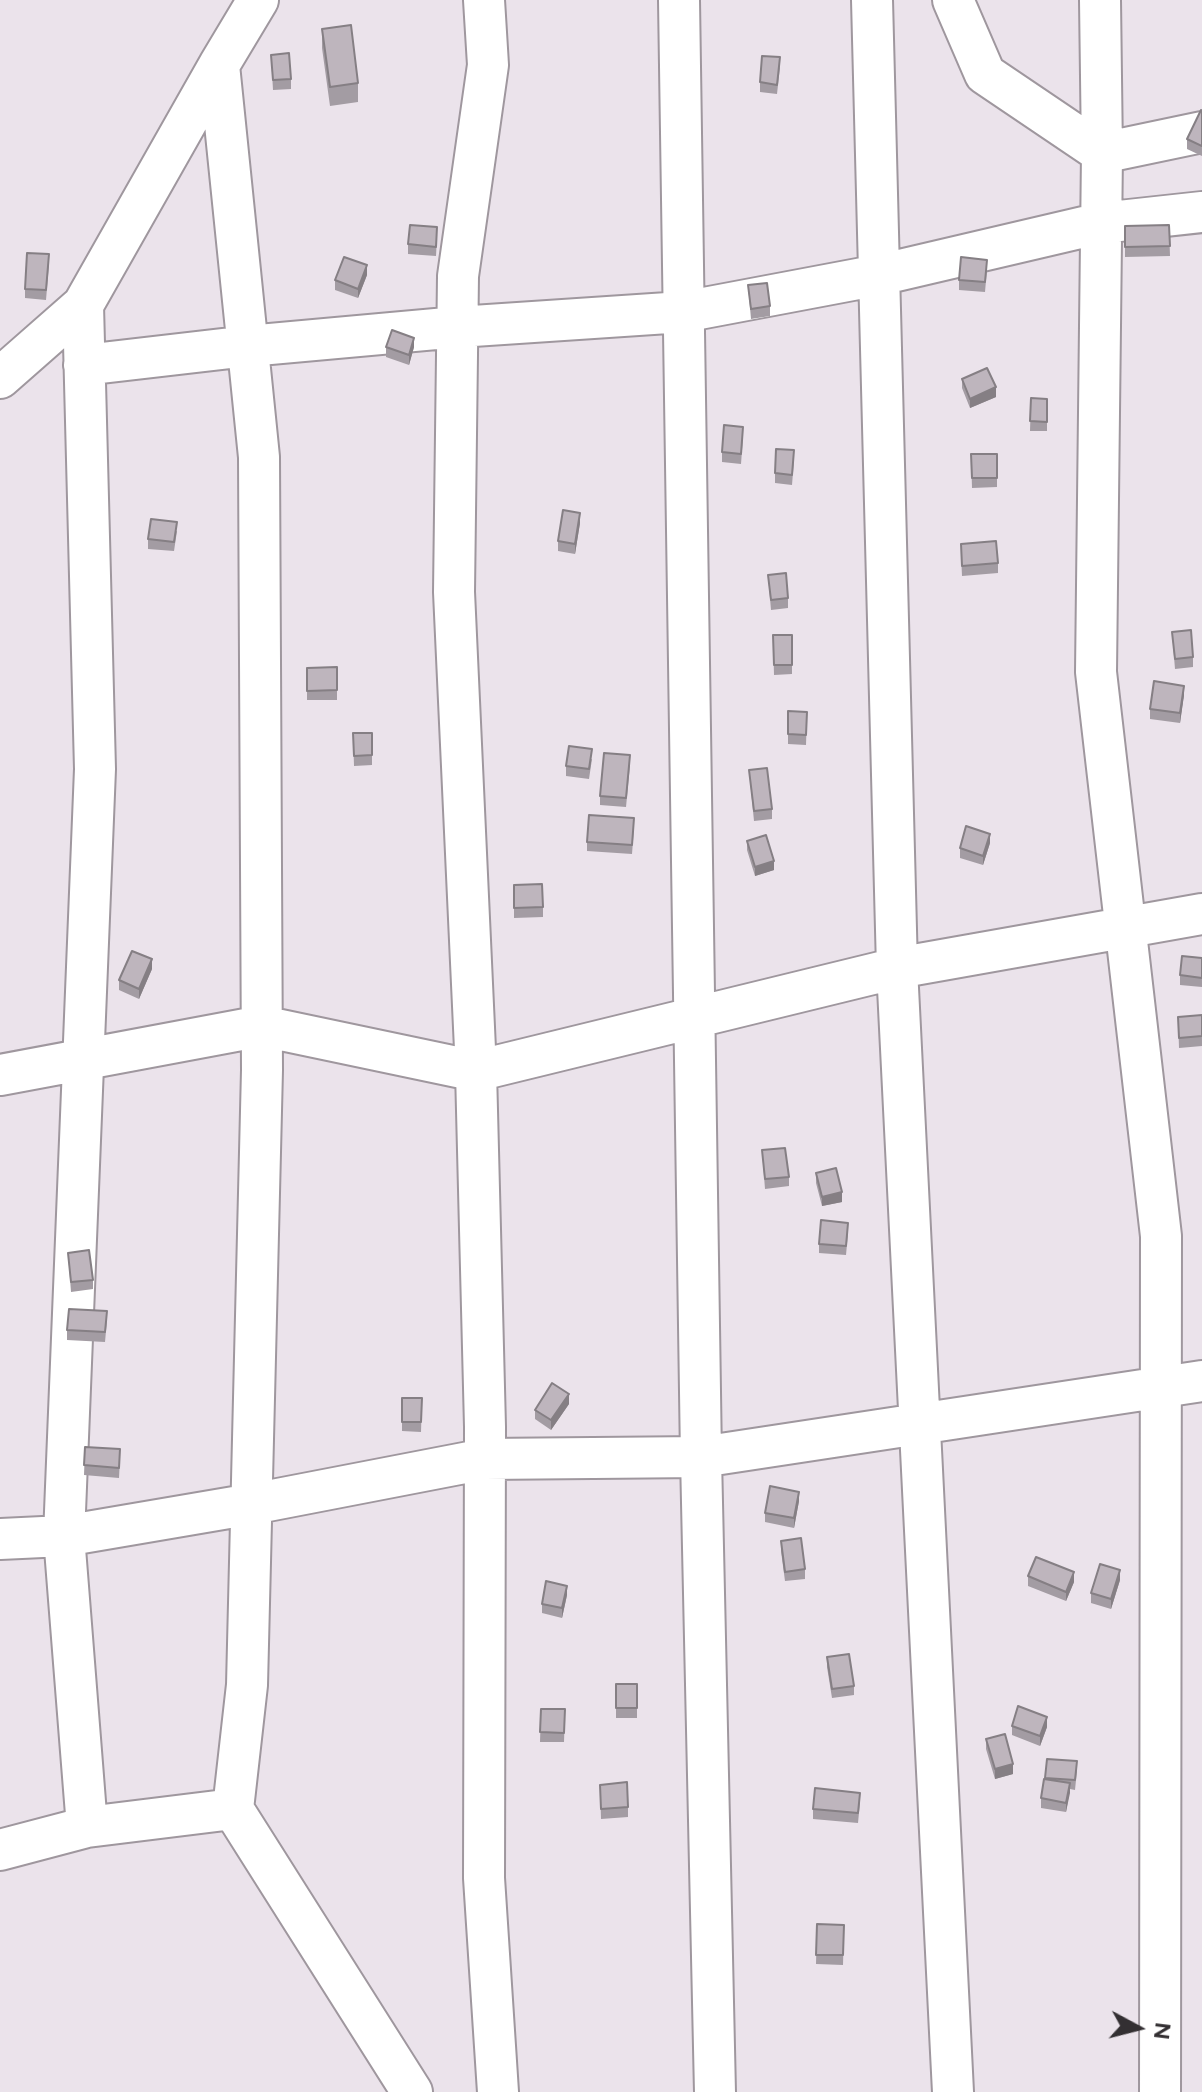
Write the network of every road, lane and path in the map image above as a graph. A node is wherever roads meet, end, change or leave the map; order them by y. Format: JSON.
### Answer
{"nodes":[{"id":1,"x":258,"y":0,"type":"edge"},
{"id":2,"x":484,"y":0,"type":"edge"},
{"id":3,"x":679,"y":0,"type":"edge"},
{"id":4,"x":872,"y":0,"type":"edge"},
{"id":5,"x":953,"y":0,"type":"edge"},
{"id":6,"x":1100,"y":0,"type":"edge"},
{"id":7,"x":219,"y":65,"type":"junction"},
{"id":8,"x":1202,"y":132,"type":"edge"},
{"id":9,"x":1102,"y":153,"type":"junction"},
{"id":10,"x":1202,"y":212,"type":"edge"},
{"id":11,"x":1101,"y":223,"type":"junction"},
{"id":12,"x":879,"y":275,"type":"junction"},
{"id":13,"x":83,"y":305,"type":"junction"},
{"id":14,"x":683,"y":312,"type":"junction"},
{"id":15,"x":458,"y":327,"type":"junction"},
{"id":16,"x":248,"y":346,"type":"junction"},
{"id":17,"x":84,"y":365,"type":"junction"},
{"id":18,"x":0,"y":378,"type":"edge"},
{"id":19,"x":1202,"y":914,"type":"edge"},
{"id":20,"x":1126,"y":928,"type":"junction"},
{"id":21,"x":897,"y":968,"type":"junction"},
{"id":22,"x":695,"y":1018,"type":"junction"},
{"id":23,"x":262,"y":1026,"type":"junction"},
{"id":24,"x":84,"y":1060,"type":"junction"},
{"id":25,"x":476,"y":1071,"type":"junction"},
{"id":26,"x":0,"y":1075,"type":"edge"},
{"id":27,"x":1202,"y":1381,"type":"edge"},
{"id":28,"x":1161,"y":1387,"type":"junction"},
{"id":29,"x":920,"y":1424,"type":"junction"},
{"id":30,"x":701,"y":1457,"type":"junction"},
{"id":31,"x":485,"y":1459,"type":"junction"},
{"id":32,"x":252,"y":1504,"type":"junction"},
{"id":33,"x":64,"y":1536,"type":"junction"},
{"id":34,"x":0,"y":1539,"type":"edge"},
{"id":35,"x":233,"y":1809,"type":"junction"},
{"id":36,"x":87,"y":1827,"type":"junction"},
{"id":37,"x":0,"y":1850,"type":"edge"},
{"id":38,"x":412,"y":2092,"type":"edge"},
{"id":39,"x":498,"y":2092,"type":"edge"},
{"id":40,"x":715,"y":2092,"type":"edge"},
{"id":41,"x":953,"y":2092,"type":"edge"},
{"id":42,"x":1160,"y":2092,"type":"edge"}],
"edges":[{"from":1,"to":7,"type":"street"},
{"from":2,"to":15,"type":"street"},
{"from":3,"to":14,"type":"street"},
{"from":4,"to":12,"type":"street"},
{"from":5,"to":9,"type":"street"},
{"from":6,"to":9,"type":"street"},
{"from":7,"to":13,"type":"street"},
{"from":7,"to":16,"type":"street"},
{"from":8,"to":9,"type":"street"},
{"from":9,"to":11,"type":"street"},
{"from":10,"to":11,"type":"street"},
{"from":11,"to":12,"type":"street"},
{"from":11,"to":20,"type":"street"},
{"from":12,"to":14,"type":"street"},
{"from":12,"to":21,"type":"street"},
{"from":13,"to":17,"type":"street"},
{"from":13,"to":18,"type":"street"},
{"from":14,"to":15,"type":"street"},
{"from":14,"to":22,"type":"street"},
{"from":15,"to":16,"type":"street"},
{"from":15,"to":25,"type":"street"},
{"from":16,"to":17,"type":"street"},
{"from":16,"to":23,"type":"street"},
{"from":17,"to":24,"type":"street"},
{"from":19,"to":20,"type":"street"},
{"from":20,"to":21,"type":"street"},
{"from":20,"to":28,"type":"street"},
{"from":21,"to":22,"type":"street"},
{"from":21,"to":29,"type":"street"},
{"from":22,"to":25,"type":"street"},
{"from":22,"to":30,"type":"street"},
{"from":23,"to":24,"type":"street"},
{"from":23,"to":25,"type":"street"},
{"from":23,"to":32,"type":"street"},
{"from":24,"to":26,"type":"street"},
{"from":24,"to":33,"type":"street"},
{"from":25,"to":31,"type":"street"},
{"from":27,"to":28,"type":"street"},
{"from":28,"to":29,"type":"street"},
{"from":28,"to":42,"type":"street"},
{"from":29,"to":30,"type":"street"},
{"from":29,"to":41,"type":"street"},
{"from":30,"to":31,"type":"street"},
{"from":30,"to":40,"type":"street"},
{"from":31,"to":32,"type":"street"},
{"from":31,"to":39,"type":"street"},
{"from":32,"to":33,"type":"street"},
{"from":32,"to":35,"type":"street"},
{"from":33,"to":34,"type":"street"},
{"from":33,"to":36,"type":"street"},
{"from":35,"to":36,"type":"street"},
{"from":35,"to":38,"type":"street"},
{"from":36,"to":37,"type":"street"}]}
